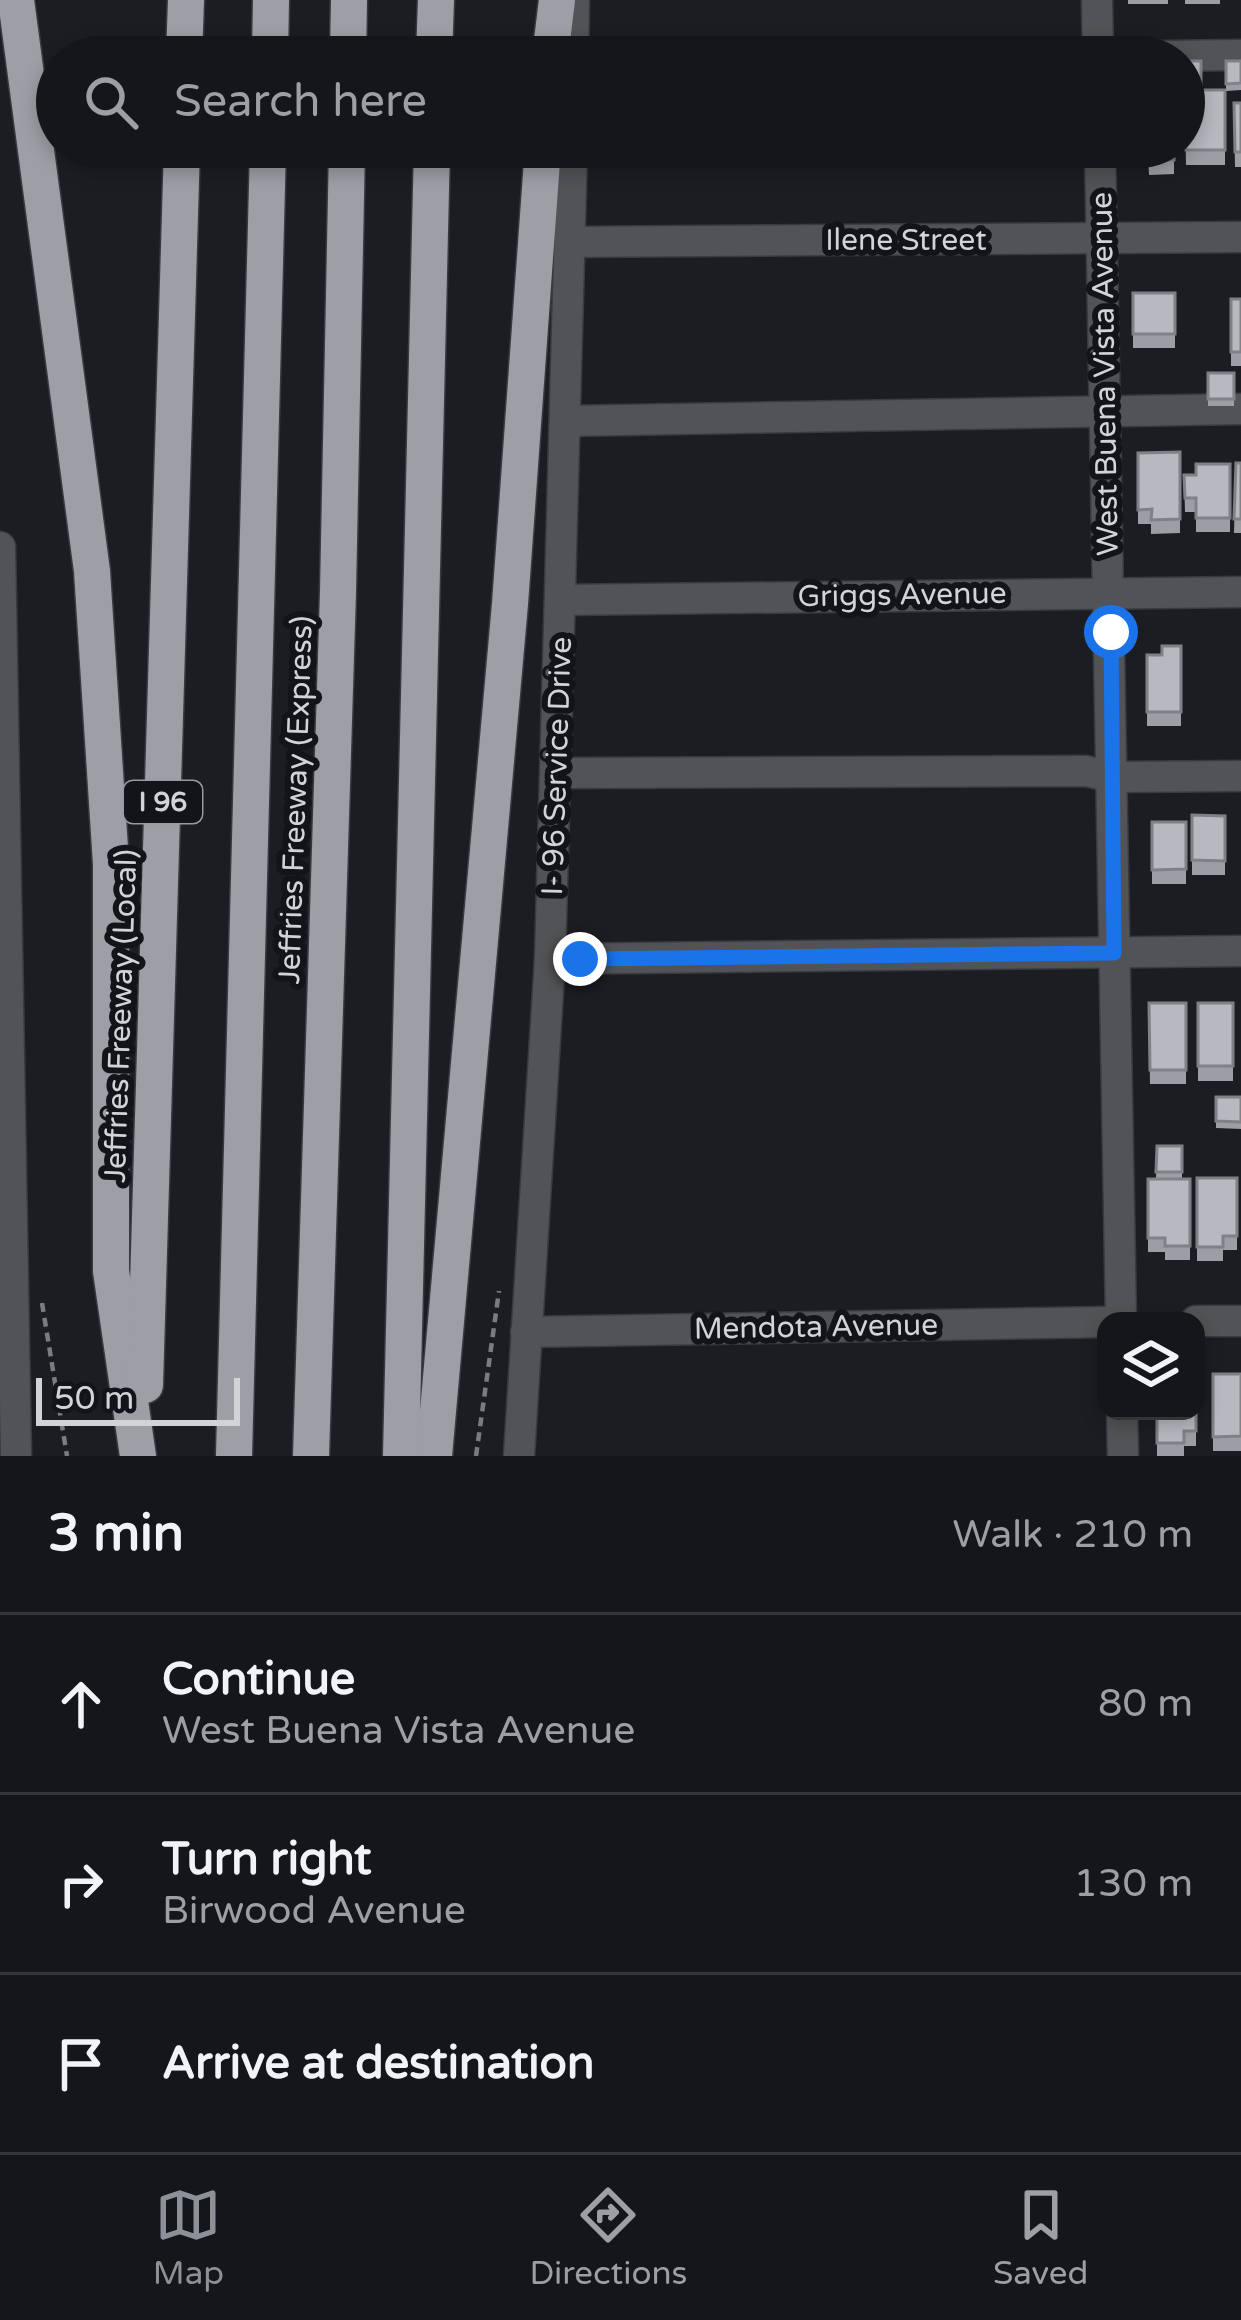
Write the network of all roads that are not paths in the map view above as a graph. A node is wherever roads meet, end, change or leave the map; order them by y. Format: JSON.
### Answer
{"nodes":[{"id":1,"x":16,"y":0,"type":"edge"},
{"id":2,"x":186,"y":0,"type":"edge"},
{"id":3,"x":272,"y":0,"type":"edge"},
{"id":4,"x":349,"y":0,"type":"edge"},
{"id":5,"x":436,"y":0,"type":"edge"},
{"id":6,"x":557,"y":0,"type":"edge"},
{"id":7,"x":574,"y":0,"type":"edge"},
{"id":8,"x":1097,"y":0,"type":"edge"},
{"id":9,"x":185,"y":36,"type":"edge"},
{"id":10,"x":271,"y":36,"type":"edge"},
{"id":11,"x":348,"y":36,"type":"edge"},
{"id":12,"x":435,"y":36,"type":"edge"},
{"id":13,"x":553,"y":36,"type":"edge"},
{"id":14,"x":573,"y":36,"type":"edge"},
{"id":15,"x":1098,"y":36,"type":"edge"},
{"id":16,"x":1241,"y":55,"type":"edge"},
{"id":17,"x":1205,"y":56,"type":"edge"},
{"id":18,"x":36,"y":150,"type":"edge"},
{"id":19,"x":38,"y":168,"type":"edge"},
{"id":20,"x":181,"y":168,"type":"edge"},
{"id":21,"x":267,"y":168,"type":"edge"},
{"id":22,"x":346,"y":168,"type":"edge"},
{"id":23,"x":432,"y":168,"type":"edge"},
{"id":24,"x":542,"y":168,"type":"edge"},
{"id":25,"x":572,"y":168,"type":"edge"},
{"id":26,"x":1100,"y":168,"type":"edge"},
{"id":27,"x":1241,"y":237,"type":"edge"},
{"id":28,"x":1101,"y":238,"type":"junction"},
{"id":29,"x":570,"y":242,"type":"junction"},
{"id":30,"x":1241,"y":409,"type":"edge"},
{"id":31,"x":1106,"y":410,"type":"junction"},
{"id":32,"x":566,"y":421,"type":"junction"},
{"id":33,"x":0,"y":547,"type":"edge"},
{"id":34,"x":1110,"y":592,"type":"junction"},
{"id":35,"x":1241,"y":592,"type":"edge"},
{"id":36,"x":1,"y":600,"type":"edge"},
{"id":37,"x":562,"y":600,"type":"junction"},
{"id":38,"x":556,"y":773,"type":"junction"},
{"id":39,"x":1241,"y":776,"type":"edge"},
{"id":40,"x":1112,"y":777,"type":"junction"},
{"id":41,"x":1241,"y":951,"type":"edge"},
{"id":42,"x":1114,"y":953,"type":"junction"},
{"id":43,"x":4,"y":958,"type":"edge"},
{"id":44,"x":550,"y":959,"type":"junction"},
{"id":45,"x":6,"y":1142,"type":"edge"},
{"id":46,"x":1121,"y":1312,"type":"edge"},
{"id":47,"x":1205,"y":1321,"type":"edge"},
{"id":48,"x":1241,"y":1321,"type":"edge"},
{"id":49,"x":1097,"y":1322,"type":"edge"},
{"id":50,"x":526,"y":1332,"type":"junction"},
{"id":51,"x":7,"y":1334,"type":"edge"},
{"id":52,"x":1122,"y":1420,"type":"edge"},
{"id":53,"x":16,"y":1456,"type":"edge"},
{"id":54,"x":140,"y":1456,"type":"edge"},
{"id":55,"x":234,"y":1456,"type":"edge"},
{"id":56,"x":311,"y":1456,"type":"edge"},
{"id":57,"x":401,"y":1456,"type":"edge"},
{"id":58,"x":434,"y":1456,"type":"edge"},
{"id":59,"x":519,"y":1456,"type":"edge"},
{"id":60,"x":1123,"y":1456,"type":"edge"}],
"edges":[{"from":1,"to":18,"type":"highway"},
{"from":2,"to":9,"type":"highway"},
{"from":3,"to":10,"type":"highway"},
{"from":4,"to":11,"type":"highway"},
{"from":5,"to":12,"type":"highway"},
{"from":6,"to":13,"type":"highway"},
{"from":7,"to":14,"type":"street"},
{"from":8,"to":15,"type":"street"},
{"from":16,"to":17,"type":"street"},
{"from":19,"to":54,"type":"highway"},
{"from":20,"to":54,"type":"highway","name":"Jeffries Freeway (Local)","number":"I 96"},
{"from":21,"to":55,"type":"highway","name":"Jeffries Freeway (Express)"},
{"from":22,"to":56,"type":"highway","name":"Jeffries Freeway (Express)"},
{"from":23,"to":57,"type":"highway"},
{"from":24,"to":58,"type":"highway"},
{"from":25,"to":29,"type":"street","name":"I- 96 Service Drive"},
{"from":26,"to":28,"type":"street","name":"West Buena Vista Avenue"},
{"from":27,"to":28,"type":"street","name":"Ilene Street"},
{"from":28,"to":29,"type":"street","name":"Ilene Street"},
{"from":28,"to":31,"type":"street","name":"West Buena Vista Avenue"},
{"from":29,"to":32,"type":"street","name":"I- 96 Service Drive"},
{"from":30,"to":31,"type":"street"},
{"from":31,"to":32,"type":"street"},
{"from":31,"to":34,"type":"street","name":"West Buena Vista Avenue"},
{"from":32,"to":37,"type":"street","name":"I- 96 Service Drive"},
{"from":33,"to":36,"type":"street"},
{"from":34,"to":35,"type":"street","name":"Griggs Avenue"},
{"from":34,"to":37,"type":"street","name":"Griggs Avenue"},
{"from":34,"to":40,"type":"street","name":"West Buena Vista Avenue"},
{"from":36,"to":43,"type":"street"},
{"from":37,"to":38,"type":"street","name":"I- 96 Service Drive"},
{"from":38,"to":40,"type":"street"},
{"from":38,"to":44,"type":"street","name":"I- 96 Service Drive"},
{"from":39,"to":40,"type":"street"},
{"from":40,"to":42,"type":"street","name":"West Buena Vista Avenue"},
{"from":41,"to":42,"type":"street"},
{"from":42,"to":44,"type":"street"},
{"from":42,"to":46,"type":"street","name":"West Buena Vista Avenue"},
{"from":43,"to":45,"type":"street"},
{"from":44,"to":50,"type":"street","name":"I- 96 Service Drive"},
{"from":45,"to":51,"type":"street"},
{"from":47,"to":48,"type":"street"},
{"from":49,"to":50,"type":"street","name":"Mendota Avenue"},
{"from":50,"to":59,"type":"street","name":"I- 96 Service Drive"},
{"from":51,"to":53,"type":"street"},
{"from":52,"to":60,"type":"street"}]}
